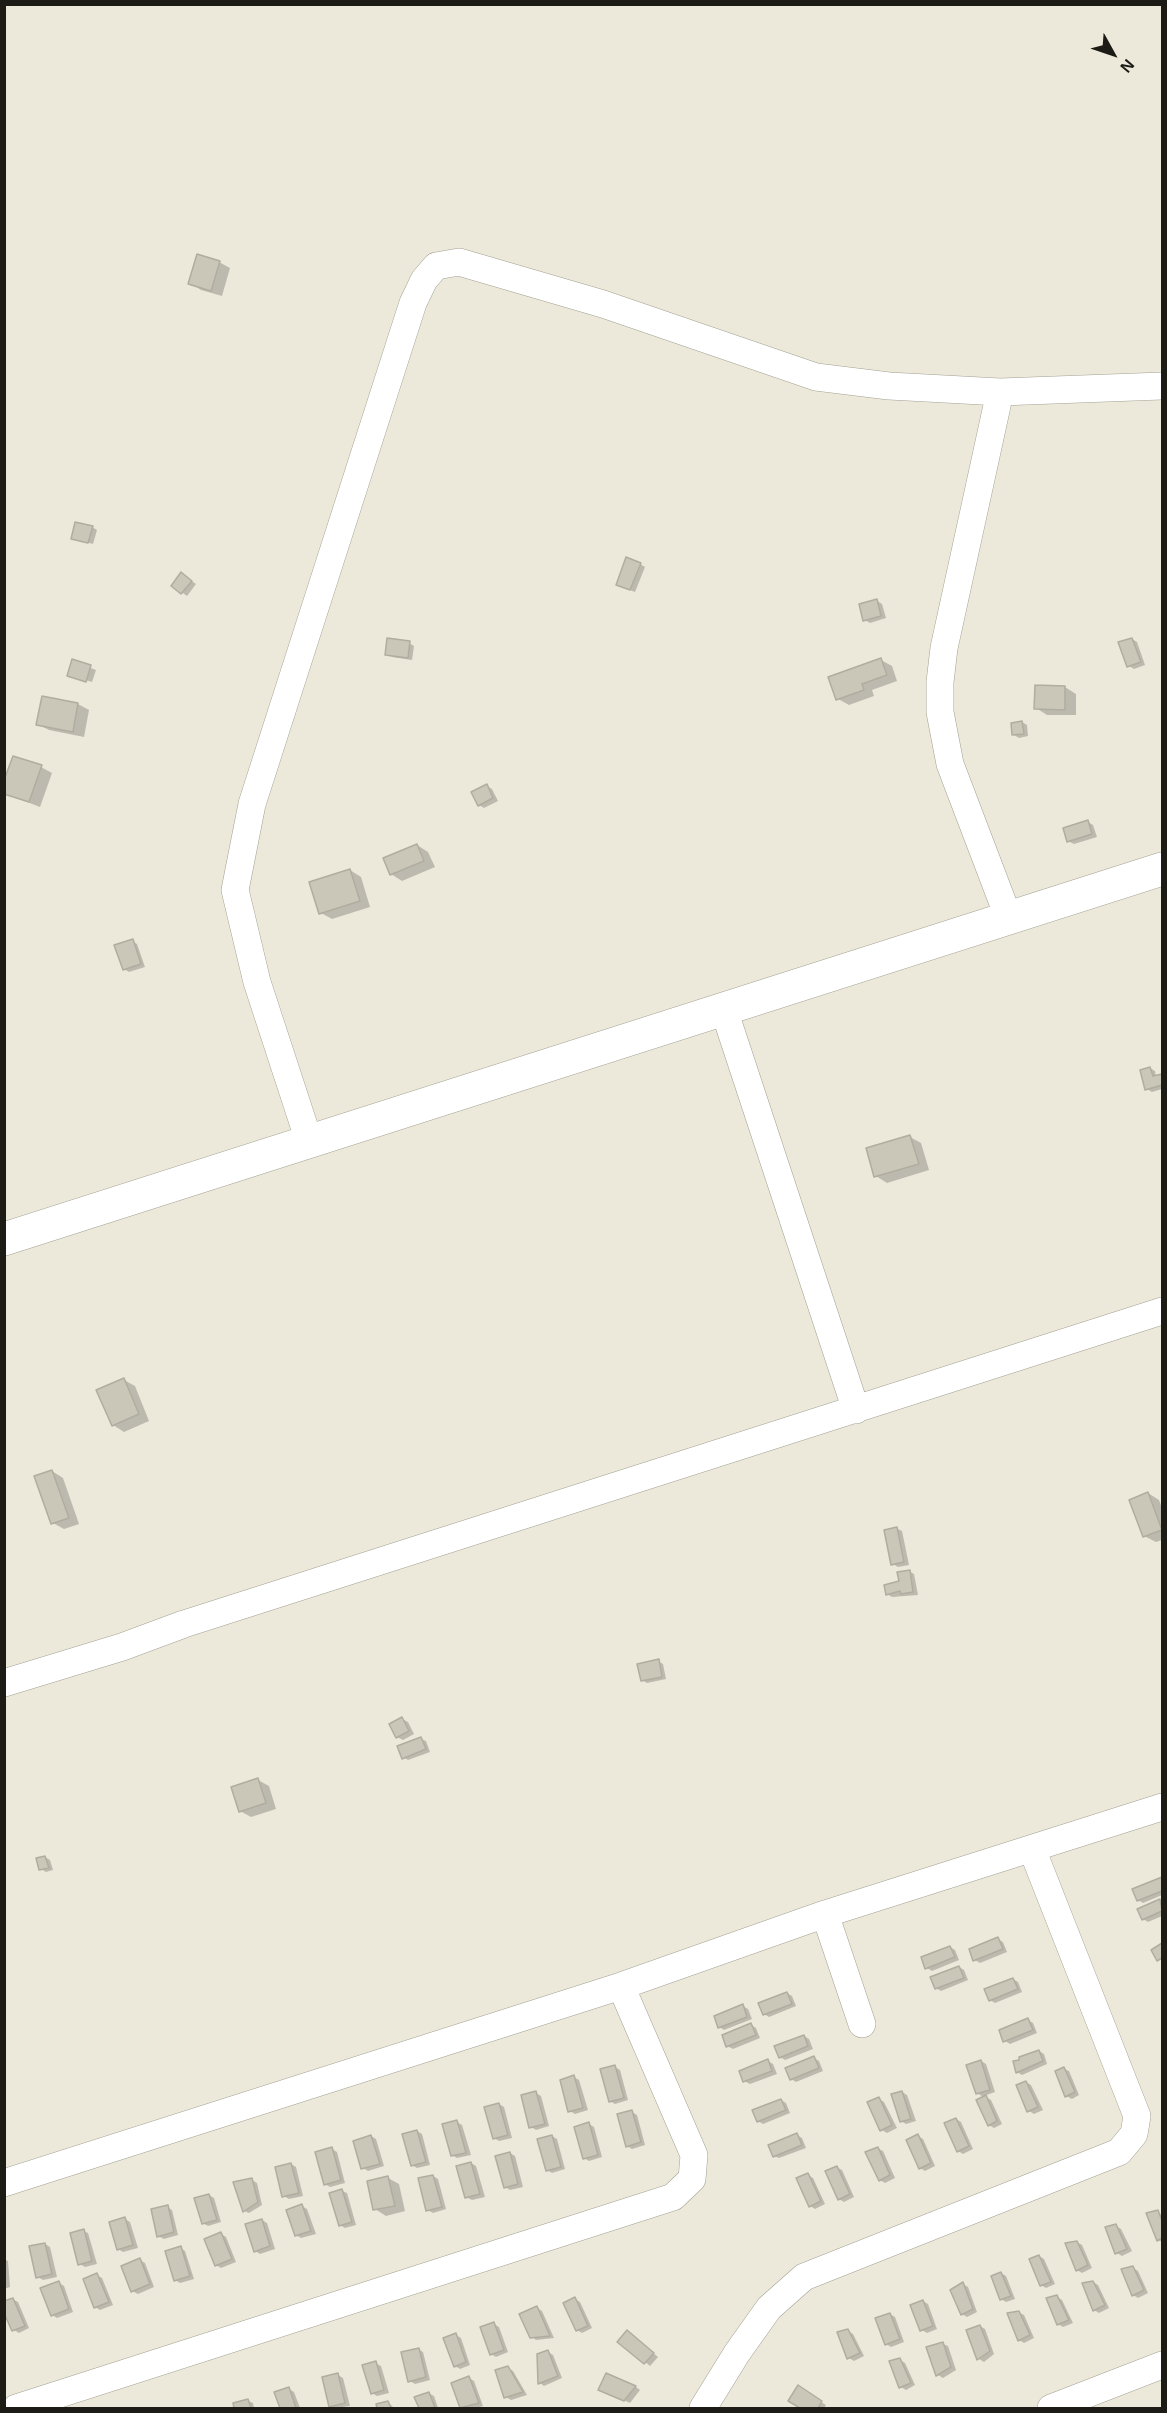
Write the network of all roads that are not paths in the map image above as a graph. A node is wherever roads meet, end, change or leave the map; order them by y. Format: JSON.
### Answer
{"nodes":[{"id":1,"x":1162,"y":386,"type":"edge"},
{"id":2,"x":1000,"y":392,"type":"junction"},
{"id":3,"x":1162,"y":869,"type":"edge"},
{"id":4,"x":1010,"y":920,"type":"junction"},
{"id":5,"x":724,"y":1010,"type":"junction"},
{"id":6,"x":309,"y":1141,"type":"junction"},
{"id":7,"x":4,"y":1239,"type":"edge"},
{"id":8,"x":1162,"y":1311,"type":"edge"},
{"id":9,"x":855,"y":1410,"type":"junction"},
{"id":10,"x":4,"y":1683,"type":"edge"},
{"id":11,"x":1162,"y":1807,"type":"edge"},
{"id":12,"x":1032,"y":1849,"type":"junction"},
{"id":13,"x":825,"y":1914,"type":"junction"},
{"id":14,"x":621,"y":1986,"type":"junction"},
{"id":15,"x":862,"y":2024,"type":"dead end"},
{"id":16,"x":4,"y":2183,"type":"edge"},
{"id":17,"x":1162,"y":2365,"type":"edge"},
{"id":18,"x":16,"y":2409,"type":"edge"},
{"id":19,"x":703,"y":2409,"type":"edge"},
{"id":20,"x":1051,"y":2409,"type":"edge"}],
"edges":[{"from":1,"to":2,"type":"street"},
{"from":2,"to":4,"type":"street"},
{"from":2,"to":6,"type":"street"},
{"from":3,"to":4,"type":"street"},
{"from":4,"to":5,"type":"street"},
{"from":5,"to":6,"type":"street"},
{"from":5,"to":9,"type":"street"},
{"from":6,"to":7,"type":"street"},
{"from":8,"to":9,"type":"street"},
{"from":9,"to":10,"type":"street"},
{"from":11,"to":12,"type":"street"},
{"from":12,"to":13,"type":"street"},
{"from":12,"to":19,"type":"street"},
{"from":13,"to":14,"type":"street"},
{"from":13,"to":15,"type":"street"},
{"from":14,"to":16,"type":"street"},
{"from":14,"to":18,"type":"street"},
{"from":17,"to":20,"type":"street"}]}
